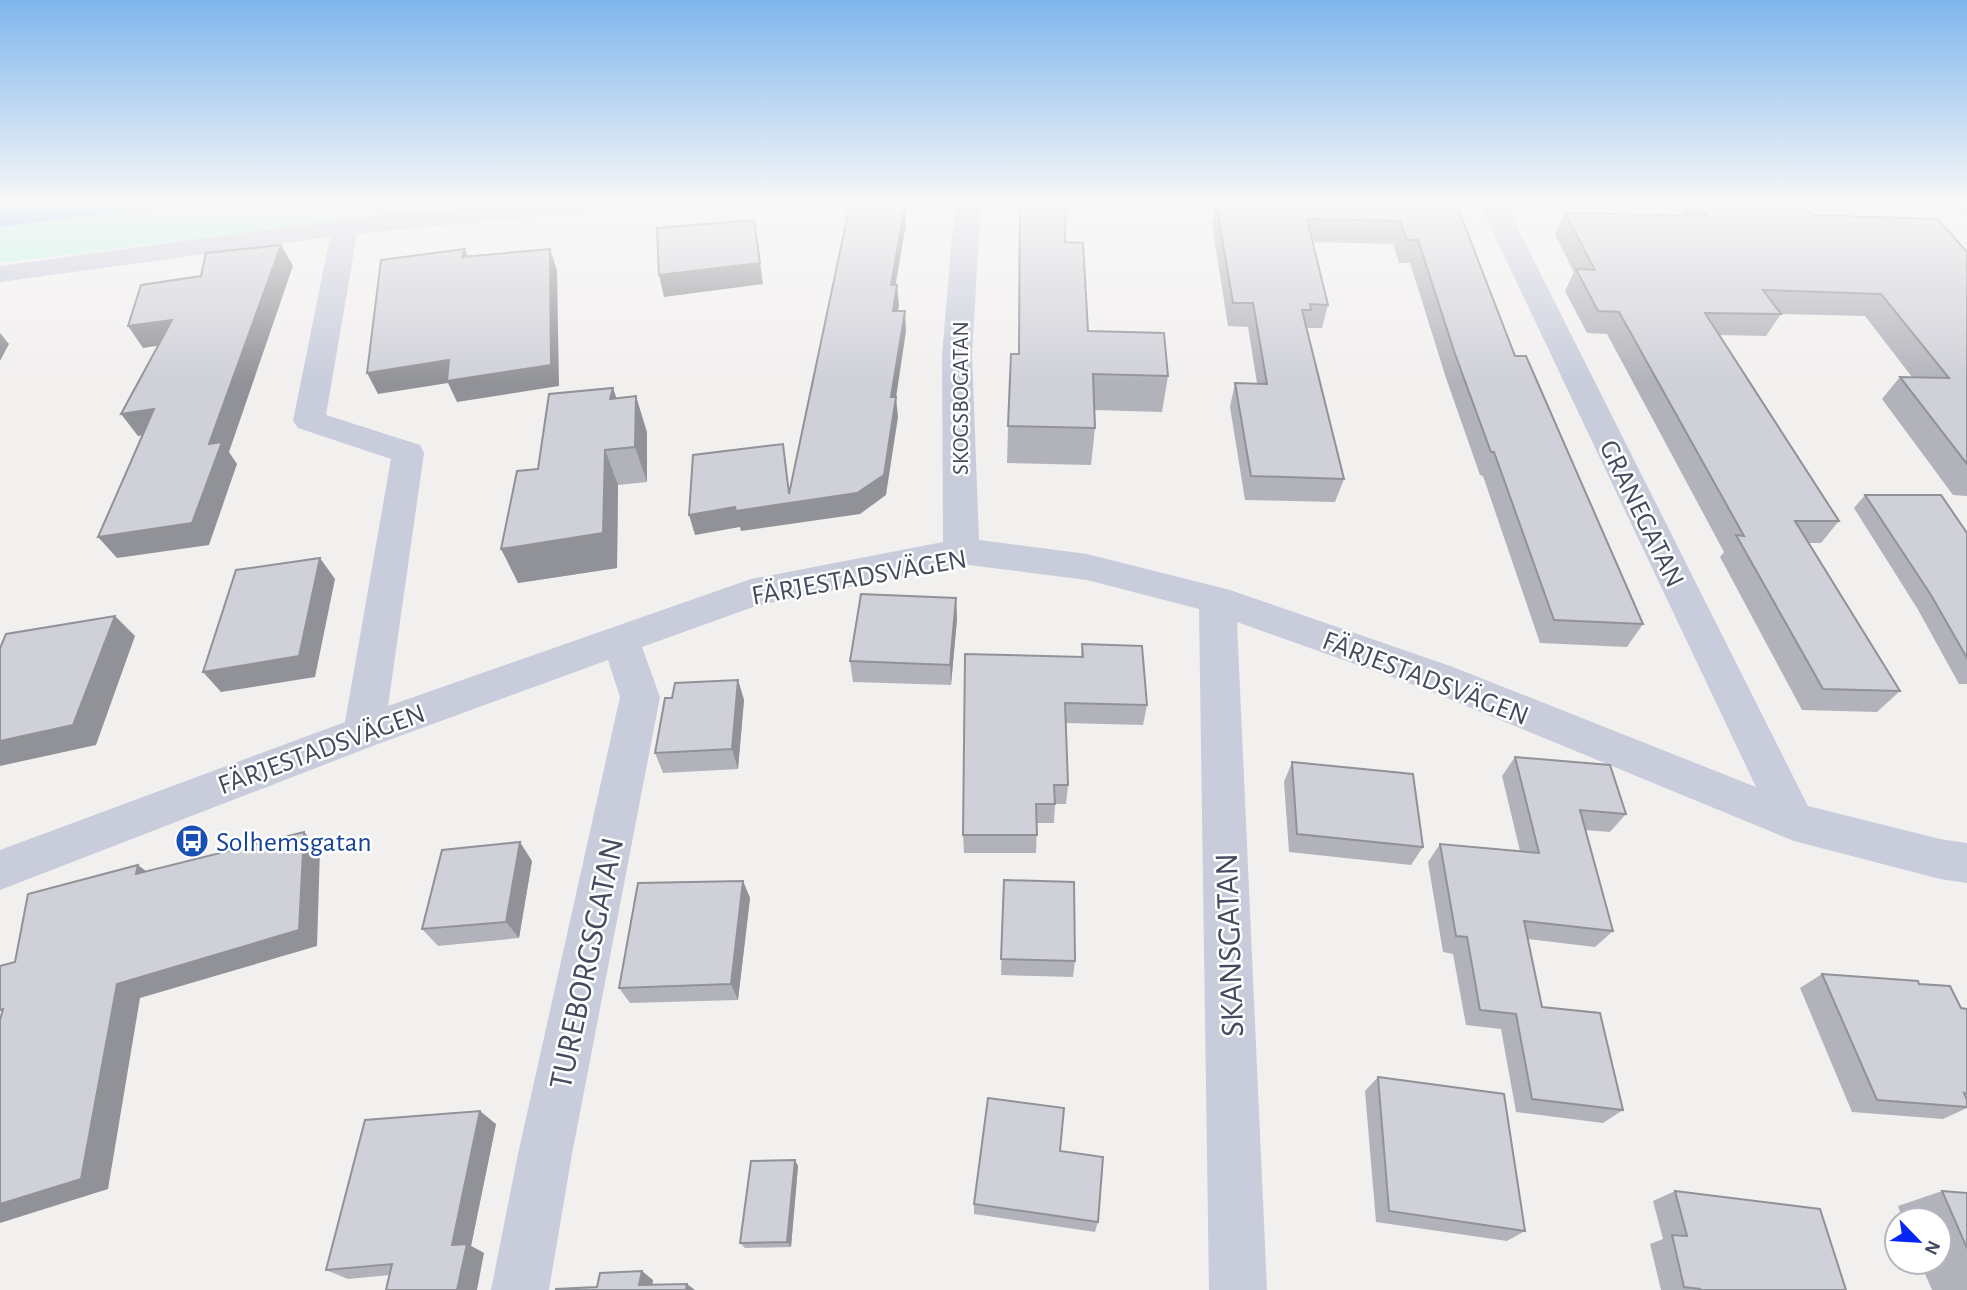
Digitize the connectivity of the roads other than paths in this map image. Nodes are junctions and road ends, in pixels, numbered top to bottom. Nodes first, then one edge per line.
1 (79, 263) edge
2 (338, 263) edge
3 (964, 263) edge
4 (1522, 263) edge
5 (0, 274) edge
6 (961, 551) junction
7 (1217, 600) junction
8 (620, 639) junction
9 (364, 732) junction
10 (1794, 822) junction
11 (1967, 863) edge
12 (0, 870) edge
13 (520, 1290) edge
14 (1238, 1290) edge

1 - 5 street
2 - 9 street
3 - 6 street, SKOGSBOGATAN
4 - 10 street, GRANEGATAN
6 - 7 street, FÄRJESTADSVÄGEN
6 - 8 street, FÄRJESTADSVÄGEN
7 - 10 street, FÄRJESTADSVÄGEN
7 - 14 street, SKANSGATAN
8 - 9 street, FÄRJESTADSVÄGEN
8 - 13 street, TUREBORGSGATAN
9 - 12 street, FÄRJESTADSVÄGEN
10 - 11 street, FÄRJESTADSVÄGEN

